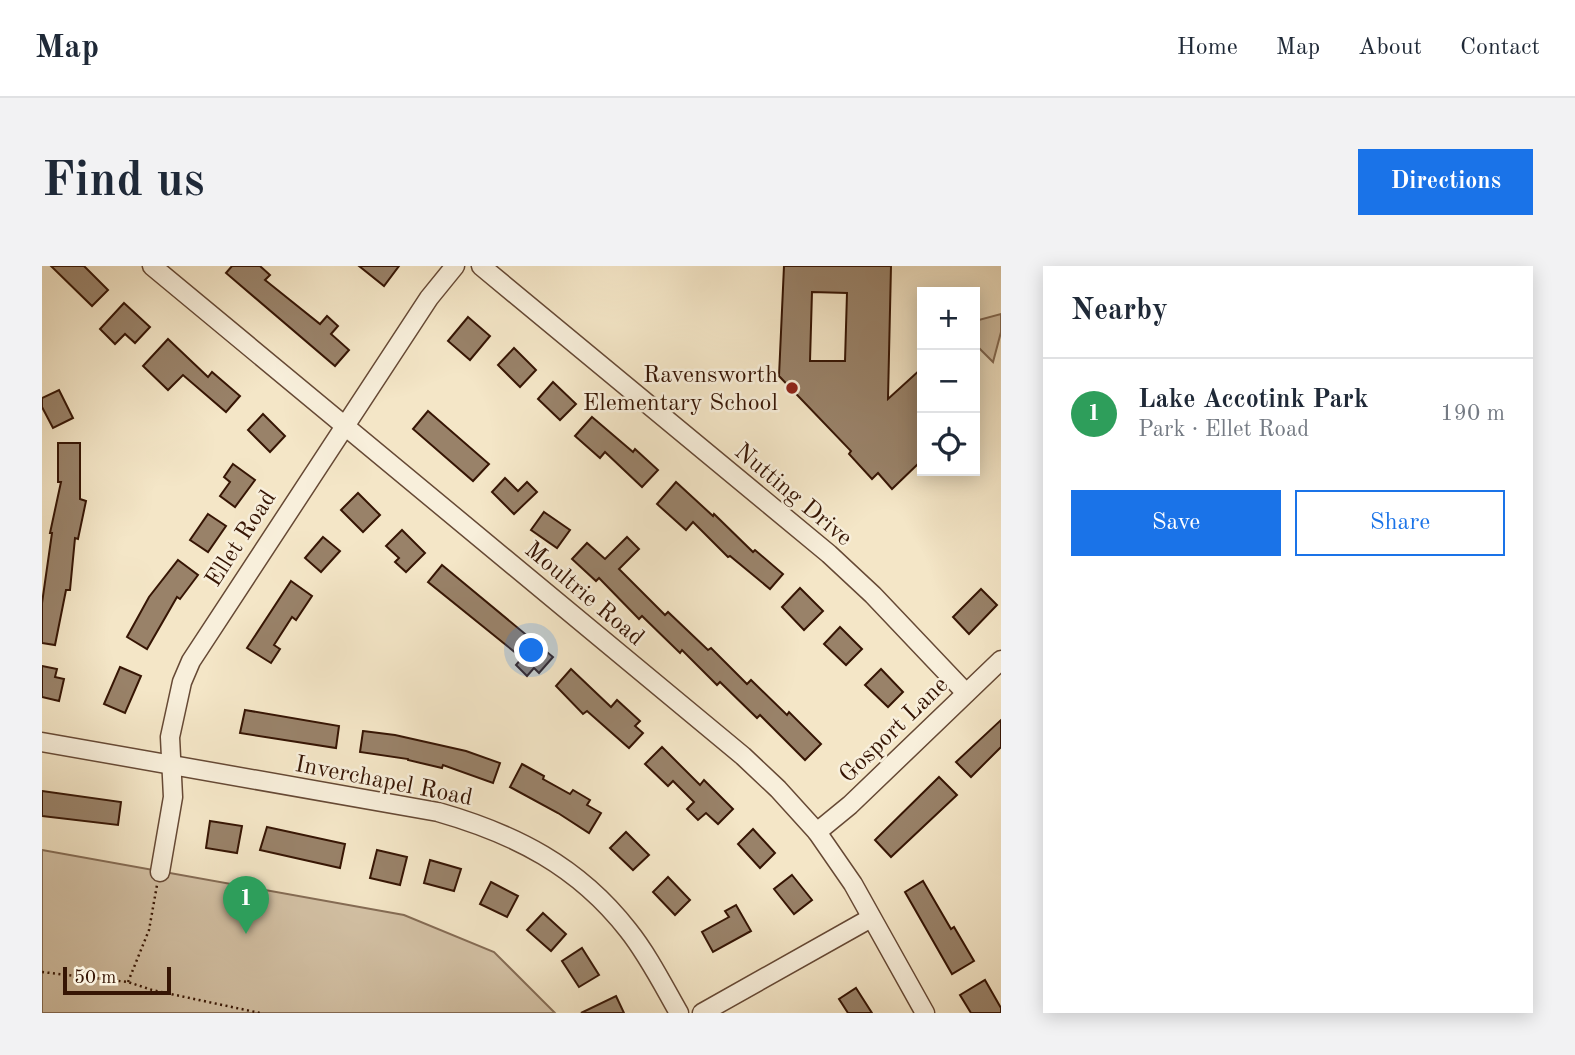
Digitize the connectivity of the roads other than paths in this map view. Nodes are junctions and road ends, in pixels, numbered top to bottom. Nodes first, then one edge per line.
1 (152, 266) edge
2 (455, 266) edge
3 (481, 266) edge
4 (344, 426) junction
5 (1001, 660) edge
6 (966, 693) junction
7 (42, 742) edge
8 (170, 764) junction
9 (817, 832) junction
10 (160, 872) road end
11 (871, 918) junction
12 (679, 1013) edge
13 (702, 1013) edge
14 (925, 1013) edge

1 - 4 street, Moultrie Road
2 - 4 street, Ellet Road
3 - 6 street, Nutting Drive
4 - 8 street, Ellet Road
4 - 9 street, Moultrie Road
5 - 6 street, Gosport Lane
6 - 9 street, Gosport Lane
7 - 8 street, Inverchapel Road
8 - 10 street, Ellet Road
8 - 12 street, Inverchapel Road
9 - 11 street, Moultrie Road
11 - 13 street
11 - 14 street, Moultrie Road

